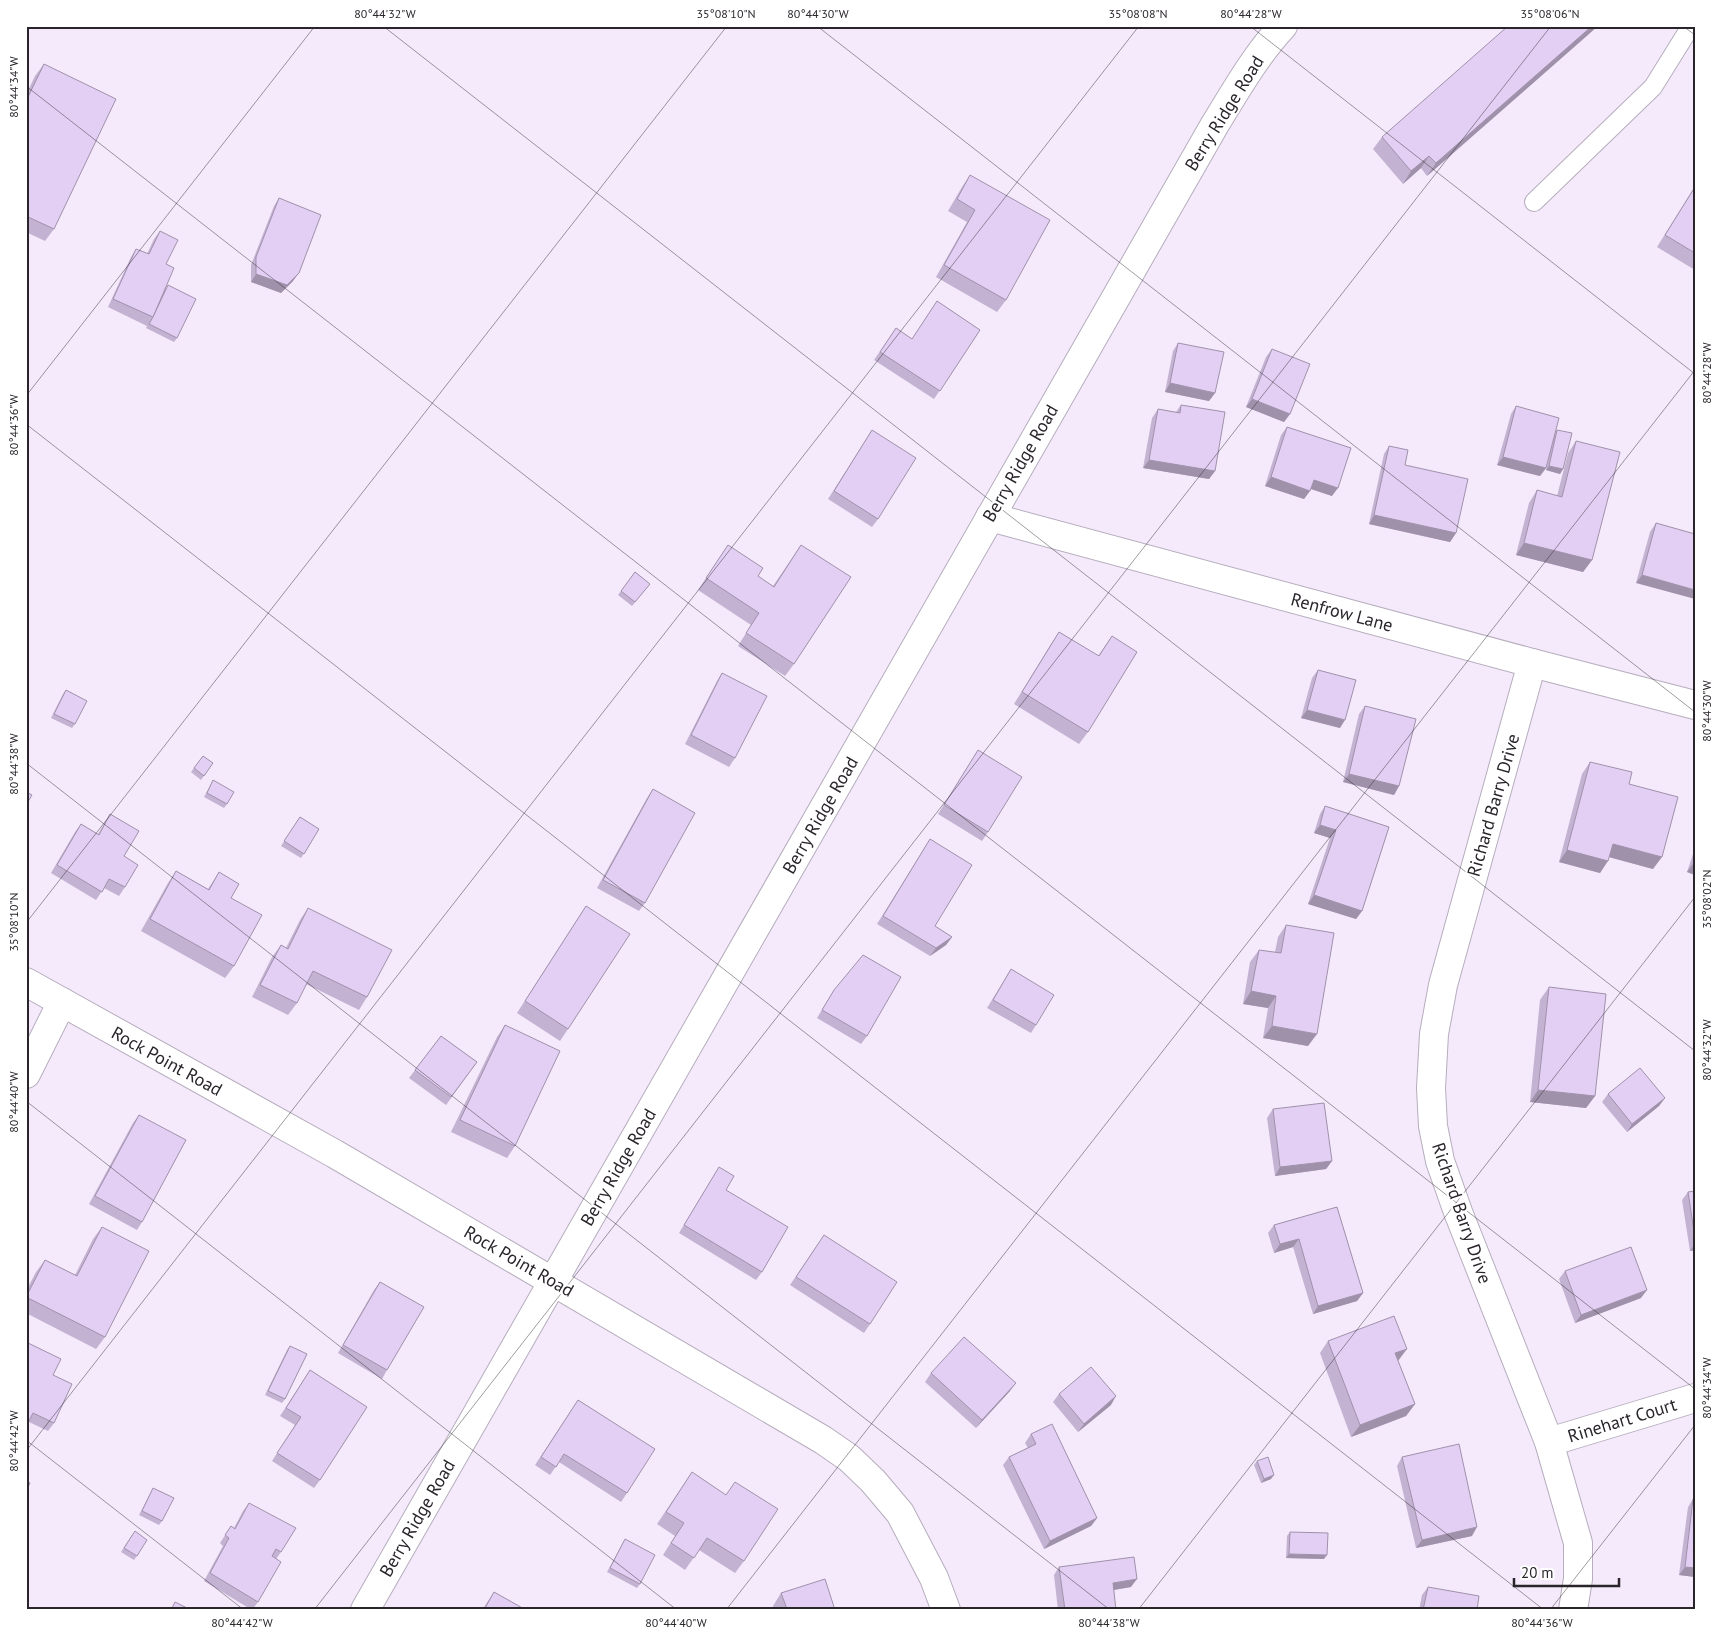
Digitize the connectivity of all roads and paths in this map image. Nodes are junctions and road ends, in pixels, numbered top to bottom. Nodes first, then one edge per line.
1 (1283, 26) edge
2 (1691, 26) edge
3 (1534, 202) dead end
4 (990, 516) junction
5 (1532, 663) junction
6 (1695, 705) edge
7 (26, 982) edge
8 (62, 1002) junction
9 (26, 1074) edge
10 (553, 1281) junction
11 (1695, 1398) edge
12 (1549, 1442) junction
13 (365, 1610) edge
14 (946, 1610) edge
15 (1572, 1610) edge

1 - 4 street, Berry Ridge Road
2 - 3 lane
4 - 5 street, Renfrow Lane
4 - 10 street, Berry Ridge Road
5 - 6 street, Renfrow Lane
5 - 12 street, Richard Barry Drive
7 - 8 street, Rock Point Road
8 - 9 street
8 - 10 street, Rock Point Road
10 - 13 street, Berry Ridge Road
10 - 14 street, Rock Point Road
11 - 12 street, Rinehart Court
12 - 15 street, Richard Barry Drive

